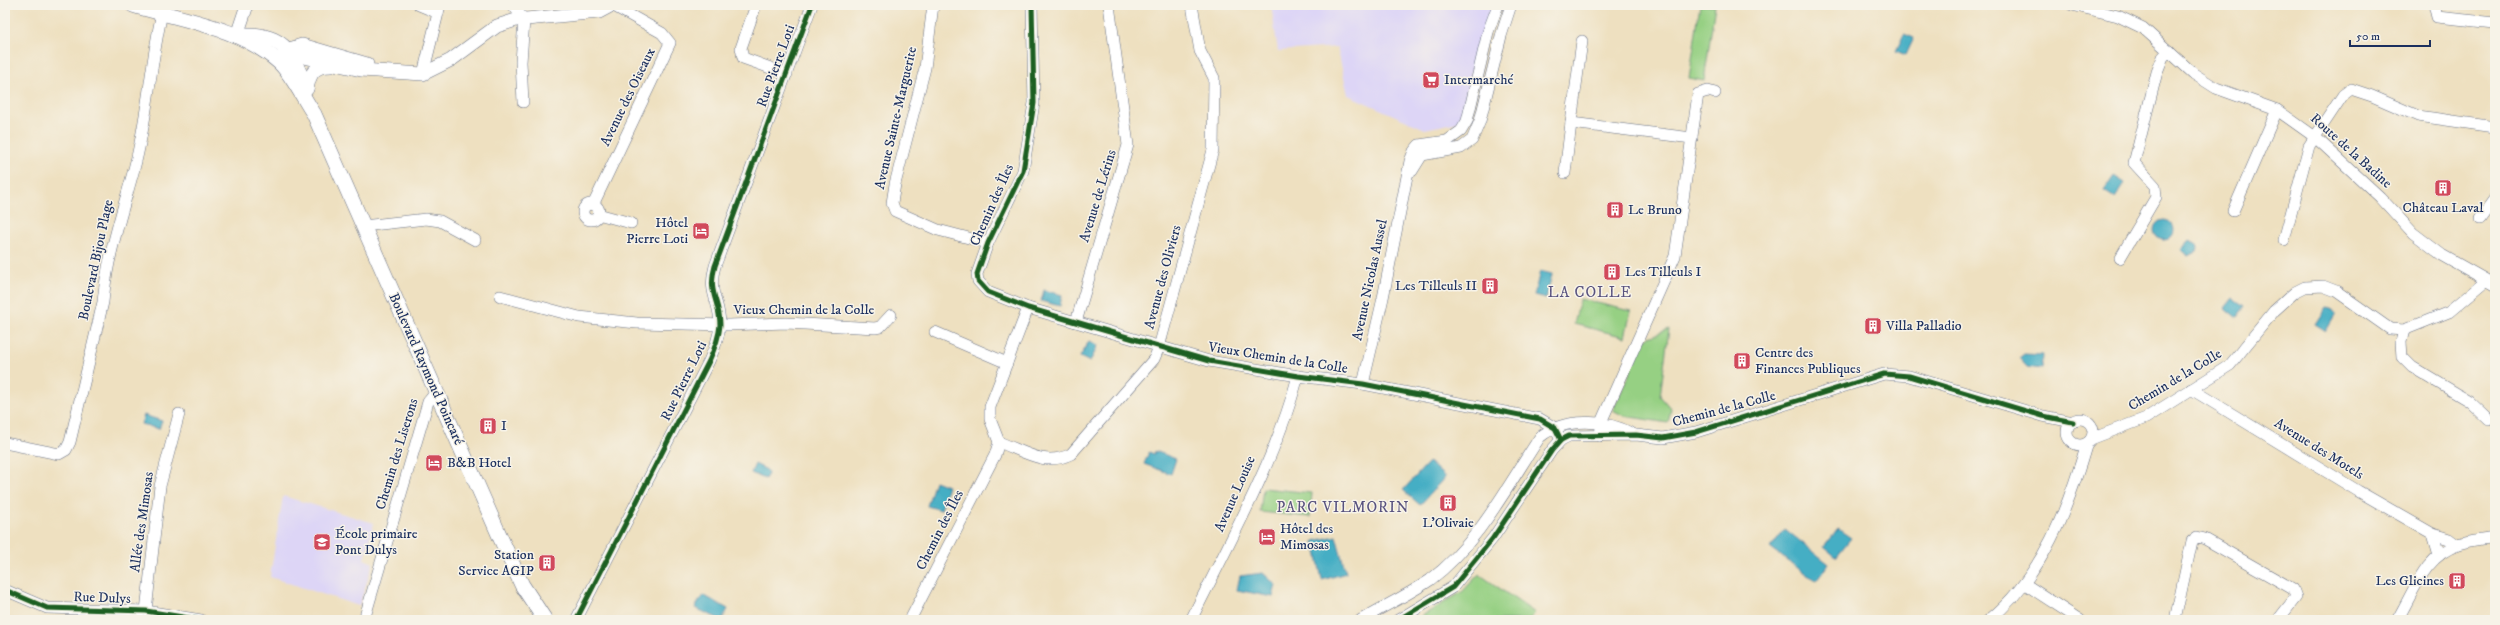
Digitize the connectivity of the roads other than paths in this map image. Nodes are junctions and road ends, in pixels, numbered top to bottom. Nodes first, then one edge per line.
1 (133, 5) edge
2 (247, 5) edge
3 (419, 5) edge
4 (513, 5) edge
5 (612, 5) edge
6 (756, 5) edge
7 (812, 5) edge
8 (933, 5) edge
9 (1032, 5) edge
10 (1109, 5) edge
11 (1192, 5) edge
12 (1498, 5) edge
13 (1511, 5) edge
14 (2072, 5) edge
15 (2434, 5) edge
16 (439, 9) edge
17 (162, 14) junction
18 (524, 20) junction
19 (2495, 23) edge
20 (1488, 32) junction
21 (237, 35) junction
22 (1501, 36) junction
23 (1582, 41) dead end
24 (255, 45) junction
25 (289, 50) junction
26 (2169, 52) junction
27 (338, 66) junction
28 (283, 68) junction
29 (394, 72) junction
30 (423, 74) junction
31 (787, 74) junction
32 (307, 89) junction
33 (1716, 93) dead end
34 (523, 102) dead end
35 (2277, 110) junction
36 (314, 114) junction
37 (1571, 123) junction
38 (2495, 127) edge
39 (2315, 137) junction
40 (1692, 138) junction
41 (1565, 173) dead end
42 (1407, 182) junction
43 (2495, 198) edge
44 (2233, 210) dead end
45 (2480, 219) dead end
46 (631, 223) dead end
47 (363, 226) junction
48 (476, 240) dead end
49 (2284, 240) dead end
50 (988, 243) junction
51 (2120, 258) dead end
52 (2491, 282) edge
53 (988, 292) joint
54 (500, 296) dead end
55 (1028, 308) junction
56 (891, 315) dead end
57 (1076, 322) junction
58 (720, 325) junction
59 (2404, 330) junction
60 (935, 332) dead end
61 (1159, 347) junction
62 (1007, 363) junction
63 (1298, 376) junction
64 (1363, 384) junction
65 (2191, 389) junction
66 (436, 392) junction
67 (179, 414) dead end
68 (2489, 420) dead end
69 (2057, 422) junction
70 (2073, 422) junction
71 (1601, 424) junction
72 (1555, 428) junction
73 (1636, 435) junction
74 (1600, 436) junction
75 (2090, 437) junction
76 (2071, 439) junction
77 (1561, 440) junction
78 (999, 442) junction
79 (5, 443) edge
80 (2081, 468) junction
81 (2433, 534) junction
82 (2495, 538) edge
83 (2457, 545) junction
84 (1456, 555) junction
85 (2439, 555) junction
86 (1470, 567) junction
87 (2026, 584) junction
88 (5, 590) edge
89 (146, 611) junction
90 (201, 620) edge
91 (364, 620) edge
92 (545, 620) edge
93 (576, 620) edge
94 (910, 620) edge
95 (1191, 620) edge
96 (1362, 620) edge
97 (1398, 620) edge
98 (1989, 620) edge
99 (2080, 620) edge
100 (2174, 620) edge
101 (2278, 620) edge
102 (2397, 620) edge

1 - 17 main road
2 - 21 street
3 - 16 street
4 - 18 street
5 - 18 street
5 - 46 street, Avenue des Oiseaux
6 - 31 street
7 - 31 street, Rue Pierre Loti
8 - 50 street, Avenue Sainte-Marguerite
9 - 50 street, Chemin des Îles
10 - 57 street, Avenue de Lérins
11 - 61 street, Avenue des Oliviers
12 - 20 street, Avenue Nicolas Aussel
13 - 22 street, Avenue Nicolas Aussel
14 - 26 street, Route de la Badine
15 - 19 street
16 - 30 street
17 - 21 main road
17 - 79 street, Boulevard Bijou Plage
18 - 30 street
18 - 34 street
20 - 22 street
20 - 42 street, Avenue Nicolas Aussel
21 - 24 main road, Boulevard Raymond Poincaré
21 - 25 main road
22 - 42 street, Avenue Nicolas Aussel
23 - 37 street
24 - 25 street
24 - 28 main road, Boulevard Raymond Poincaré
25 - 27 street
25 - 28 street
25 - 29 street
25 - 32 main road, Boulevard Raymond Poincaré
26 - 35 street, Route de la Badine
26 - 51 street
27 - 29 street
27 - 32 street
28 - 36 main road, Boulevard Raymond Poincaré
29 - 30 street
31 - 58 street, Rue Pierre Loti
32 - 36 main road, Boulevard Raymond Poincaré
33 - 40 street
35 - 39 street, Route de la Badine
35 - 44 street
36 - 47 main road, Boulevard Raymond Poincaré
37 - 40 street
37 - 41 street
38 - 39 street
39 - 49 street
39 - 52 street, Route de la Badine
40 - 71 street
42 - 64 street, Avenue Nicolas Aussel
43 - 45 street
47 - 48 street
47 - 66 main road, Boulevard Raymond Poincaré
50 - 53 street, Chemin des Îles
52 - 59 street
53 - 55 street, Vieux Chemin de la Colle
54 - 58 street, Vieux Chemin de la Colle
55 - 57 street, Vieux Chemin de la Colle
55 - 62 street
56 - 58 street, Vieux Chemin de la Colle
57 - 61 street, Vieux Chemin de la Colle
58 - 93 street, Rue Pierre Loti
59 - 65 street, Chemin de la Colle
59 - 68 street
60 - 62 street
61 - 63 street, Vieux Chemin de la Colle
61 - 78 street, Avenue des Oliviers
62 - 78 street
63 - 64 street, Vieux Chemin de la Colle
63 - 95 street, Avenue Louise
64 - 72 street, Vieux Chemin de la Colle
65 - 75 street, Chemin de la Colle
65 - 81 street, Avenue des Motels
66 - 91 street, Chemin des Liserons
66 - 92 main road, Boulevard Raymond Poincaré
67 - 89 street, Allée des Mimosas
69 - 70 street, Chemin de la Colle
69 - 73 street, Chemin de la Colle
69 - 76 street, Chemin de la Colle
70 - 75 street
70 - 76 street
71 - 72 street, Chemin de la Colle
71 - 73 street, Chemin de la Colle
71 - 74 street
72 - 77 street
72 - 84 street, Chemin de la Colle
73 - 74 street, Chemin de la Colle
74 - 77 street, Chemin de la Colle
75 - 76 street
75 - 80 street
76 - 80 street
77 - 86 street
78 - 94 street, Chemin des Îles
80 - 87 street
81 - 83 street, Avenue des Motels
81 - 85 street
82 - 83 street
83 - 85 street
84 - 86 street
84 - 96 street, Chemin de la Colle
85 - 102 street
86 - 97 street
87 - 98 street
87 - 99 street
88 - 89 street, Rue Dulys
89 - 90 street, Rue Dulys
100 - 101 street

